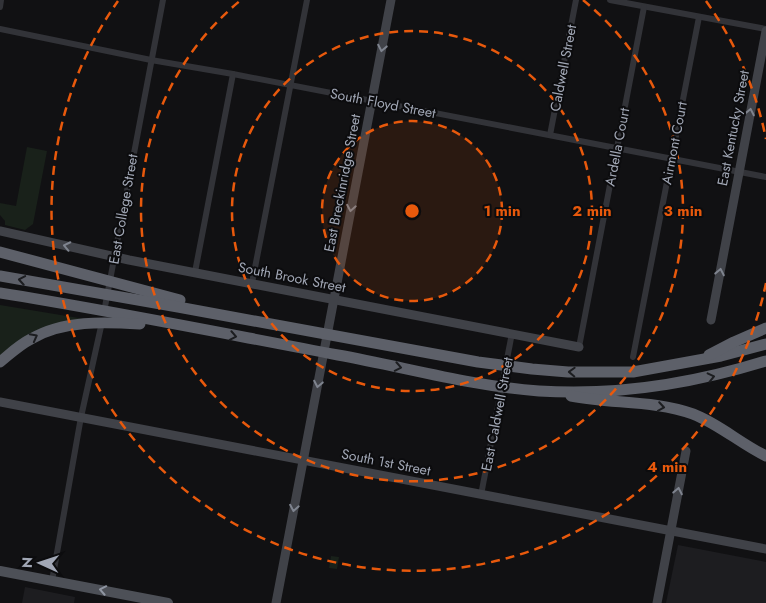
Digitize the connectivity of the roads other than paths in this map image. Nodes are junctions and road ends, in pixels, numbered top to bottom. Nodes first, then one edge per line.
1 (1, 0) edge
2 (163, 0) edge
3 (307, 0) edge
4 (391, 0) edge
5 (576, 0) edge
6 (610, 0) edge
7 (0, 7) edge
8 (644, 7) junction
9 (699, 17) junction
10 (0, 29) edge
11 (766, 30) edge
12 (151, 60) junction
13 (233, 74) junction
14 (291, 85) junction
15 (371, 101) junction
16 (550, 135) junction
17 (617, 148) junction
18 (672, 159) junction
19 (739, 172) junction
20 (766, 177) edge
21 (0, 231) edge
22 (0, 252) edge
23 (115, 256) junction
24 (194, 272) junction
25 (0, 276) edge
26 (252, 283) junction
27 (0, 293) edge
28 (133, 294) junction
29 (334, 299) junction
30 (128, 319) junction
31 (710, 320) dead end
32 (766, 328) edge
33 (512, 333) junction
34 (766, 344) edge
35 (580, 346) joint
36 (720, 352) junction
37 (633, 357) dead end
38 (766, 361) edge
39 (0, 362) edge
40 (612, 396) junction
41 (0, 402) edge
42 (82, 417) junction
43 (686, 451) dead end
44 (766, 456) edge
45 (303, 460) junction
46 (481, 494) junction
47 (670, 531) junction
48 (766, 549) edge
49 (0, 571) edge
50 (52, 580) junction
51 (168, 603) edge
52 (276, 603) edge
53 (657, 603) edge

1 - 7 street
2 - 12 street, East College Street
3 - 14 street
4 -> 15 street, East Breckinridge Street
5 - 16 street, Caldwell Street
6 - 8 street
8 - 9 street
8 - 17 street, Ardella Court
9 - 11 street
9 - 18 street, Airmont Court
10 - 12 street, South Floyd Street
19 -> 11 street, East Kentucky Street
12 - 13 street, South Floyd Street
12 - 23 street, East College Street
13 - 14 street, South Floyd Street
13 - 24 street
14 - 15 street, South Floyd Street
14 - 26 street
15 - 16 street, South Floyd Street
15 -> 29 street, East Breckinridge Street
16 - 17 street, South Floyd Street
17 - 18 street, South Floyd Street
17 - 35 street, Ardella Court
18 - 19 street, South Floyd Street
18 - 37 street, Airmont Court
19 - 20 street, South Floyd Street
31 -> 19 street, East Kentucky Street
23 -> 21 street, South Brook Street
22 - 28 highway
23 - 24 street, South Brook Street
23 - 42 street, East College Street
24 - 26 street, South Brook Street
28 -> 25 highway
26 - 29 street, South Brook Street
27 - 30 highway
36 -> 28 highway
29 - 33 street, South Brook Street
29 -> 45 street, East Breckinridge Street
39 -> 30 highway
30 -> 40 highway
32 - 36 highway
33 - 35 street, South Brook Street
33 - 46 street, East Caldwell Street
34 - 36 highway
40 -> 38 highway
40 -> 44 highway
41 - 42 street, South 1st Street
42 - 45 street, South 1st Street
42 - 50 street, East College Street
47 -> 43 street
45 - 46 street, South 1st Street
45 -> 52 street, East Breckinridge Street
46 - 47 street, South 1st Street
47 - 48 street, South 1st Street
47 - 53 street
49 - 50 main road
51 -> 50 main road

